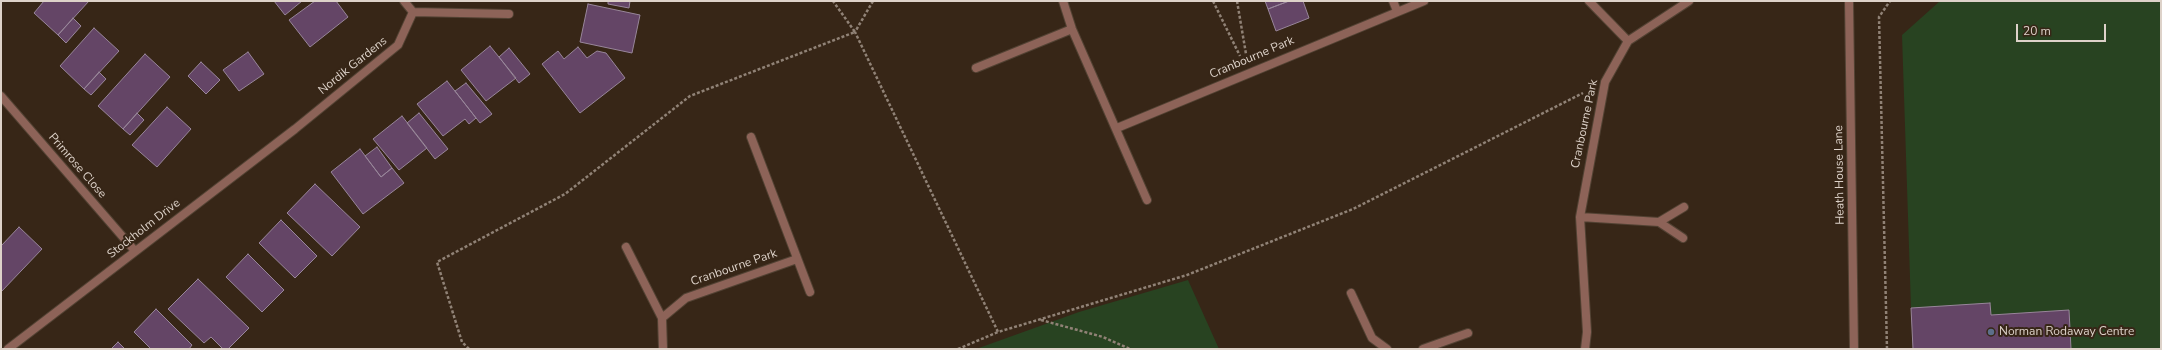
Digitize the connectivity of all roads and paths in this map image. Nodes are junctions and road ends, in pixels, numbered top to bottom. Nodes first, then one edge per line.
1 (404, 1) edge
2 (833, 1) edge
3 (1063, 1) edge
4 (1213, 1) edge
5 (1236, 1) edge
6 (1394, 1) edge
7 (1424, 1) edge
8 (1589, 1) edge
9 (1689, 1) edge
10 (1849, 1) edge
11 (1890, 1) edge
12 (1397, 11) junction
13 (413, 12) junction
14 (509, 14) dead end
15 (1072, 28) junction
16 (1628, 41) junction
17 (976, 68) dead end
18 (1249, 72) junction
19 (1, 96) edge
20 (1117, 128) junction
21 (295, 129) joint
22 (751, 137) dead end
23 (1147, 200) dead end
24 (1684, 207) dead end
25 (1580, 217) junction
26 (1660, 222) junction
27 (1683, 238) dead end
28 (626, 247) dead end
29 (135, 251) junction
30 (797, 259) junction
31 (810, 292) dead end
32 (1351, 292) dead end
33 (662, 318) junction
34 (1040, 319) dead end
35 (998, 332) dead end
36 (1468, 333) dead end
37 (8, 349) edge
38 (468, 349) edge
39 (663, 349) edge
40 (958, 349) edge
41 (1130, 349) edge
42 (1387, 349) edge
43 (1423, 349) edge
44 (1585, 349) edge
45 (1854, 349) edge
46 (1887, 349) edge

1 - 13 street
2 - 38 path
3 - 15 street
4 - 18 path
5 - 18 path
6 - 12 street
7 - 12 street, Cranbourne Park
8 - 16 street
9 - 16 street, Cranbourne Park
10 - 45 street, Heath House Lane
11 - 46 path
12 - 18 street, Cranbourne Park
13 - 14 street
13 - 21 street, Nordik Gardens
15 - 17 street
15 - 20 street
16 - 25 street, Cranbourne Park
18 - 20 street, Cranbourne Park
19 - 29 street, Primrose Close
20 - 23 street
21 - 29 street, Stockholm Drive
22 - 30 street, Cranbourne Park
24 - 26 street
25 - 26 street
25 - 44 street, Cranbourne Park
26 - 27 street
28 - 33 street
29 - 37 street, Stockholm Drive
30 - 31 street, Cranbourne Park
30 - 33 street, Cranbourne Park
32 - 42 street
33 - 39 street
34 - 41 path
35 - 40 path
36 - 43 street

